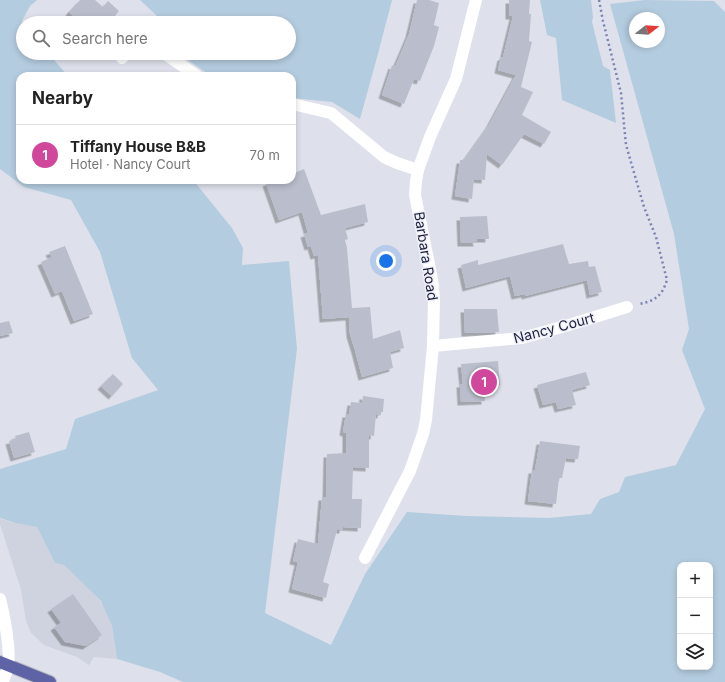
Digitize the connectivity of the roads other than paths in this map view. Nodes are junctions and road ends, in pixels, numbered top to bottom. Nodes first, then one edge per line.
1 (476, 0) edge
2 (174, 60) edge
3 (191, 72) edge
4 (296, 105) edge
5 (418, 170) junction
6 (627, 307) road end
7 (432, 346) junction
8 (365, 558) dead end
9 (0, 599) edge
10 (4, 664) edge
11 (3, 682) edge
12 (50, 682) edge

1 - 5 street, Barbara Road
2 - 3 street
4 - 5 street
5 - 7 street, Barbara Road
6 - 7 street, Nancy Court
7 - 8 street, Barbara Road
9 - 10 street
10 - 11 street
10 - 12 main road

